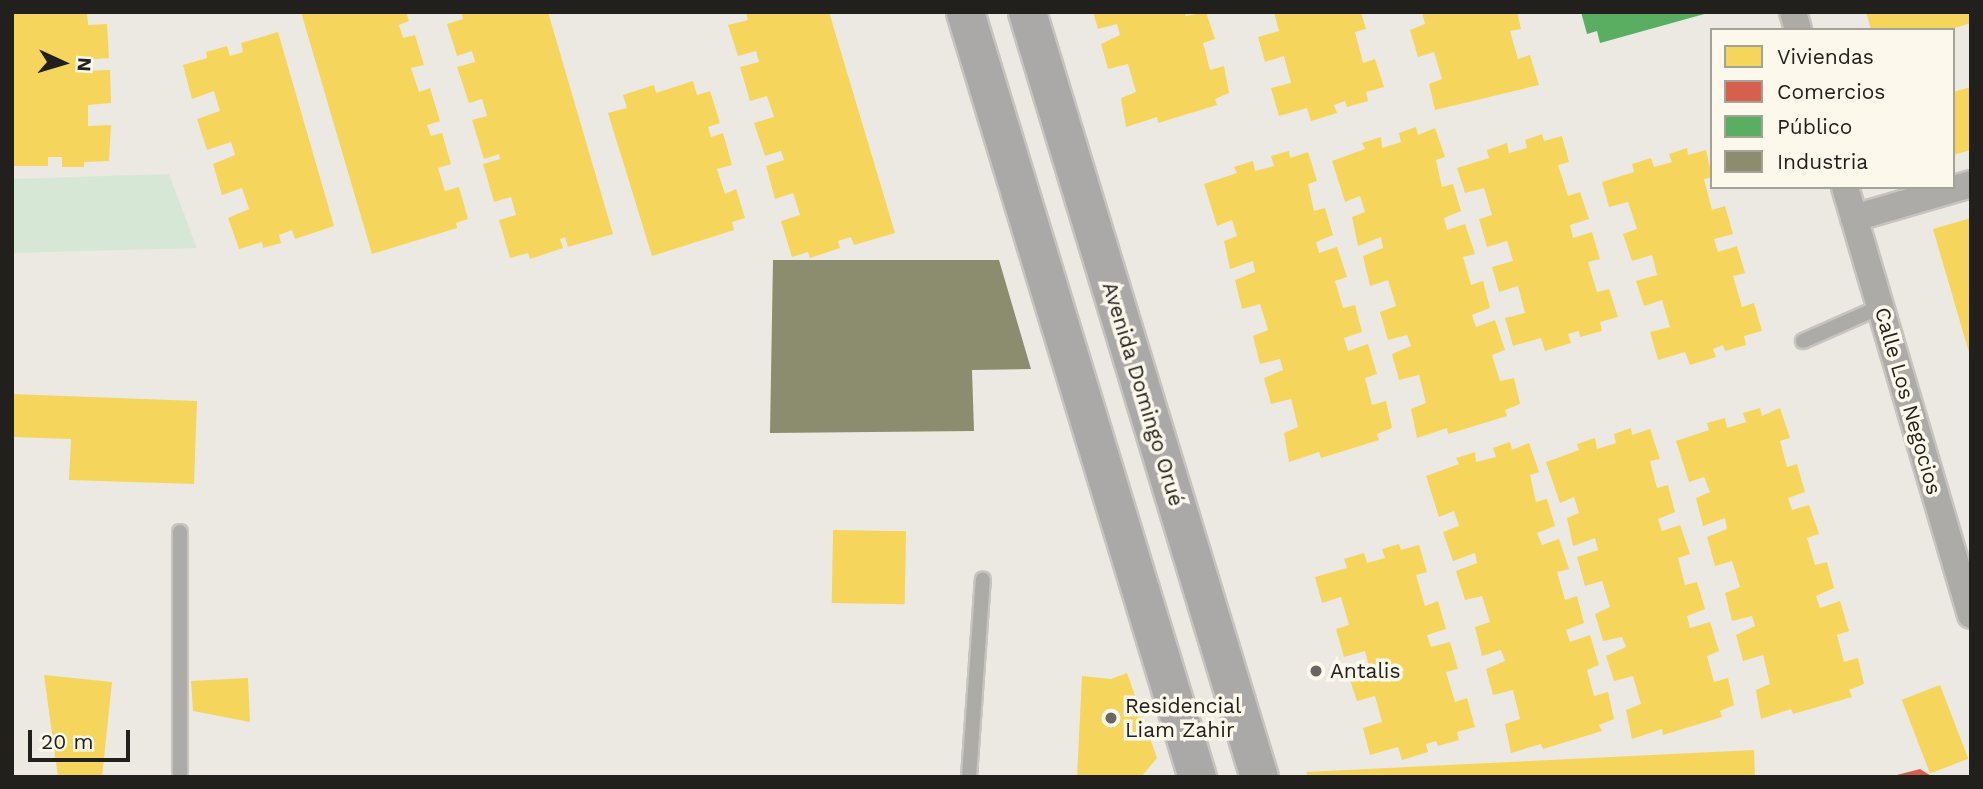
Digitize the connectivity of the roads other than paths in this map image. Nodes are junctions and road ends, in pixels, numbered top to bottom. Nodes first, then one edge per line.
1 (965, 12) edge
2 (1027, 12) edge
3 (1846, 189) edge
4 (1954, 189) edge
5 (1854, 218) junction
6 (1880, 307) junction
7 (1803, 341) dead end
8 (1158, 443) junction
9 (1101, 461) junction
10 (180, 532) dead end
11 (983, 579) dead end
12 (1971, 615) edge
13 (180, 777) edge
14 (969, 777) edge
15 (1197, 777) edge
16 (1259, 777) edge

1 - 9 main road
2 - 8 main road, Avenida Domingo Orué
3 - 5 street, Calle Los Negocios
4 - 5 street
5 - 6 street, Calle Los Negocios
6 - 7 lane
6 - 12 street, Calle Los Negocios
8 - 9 main road
8 - 16 main road, Avenida Domingo Orué
9 - 15 main road
10 - 13 lane
11 - 14 lane

